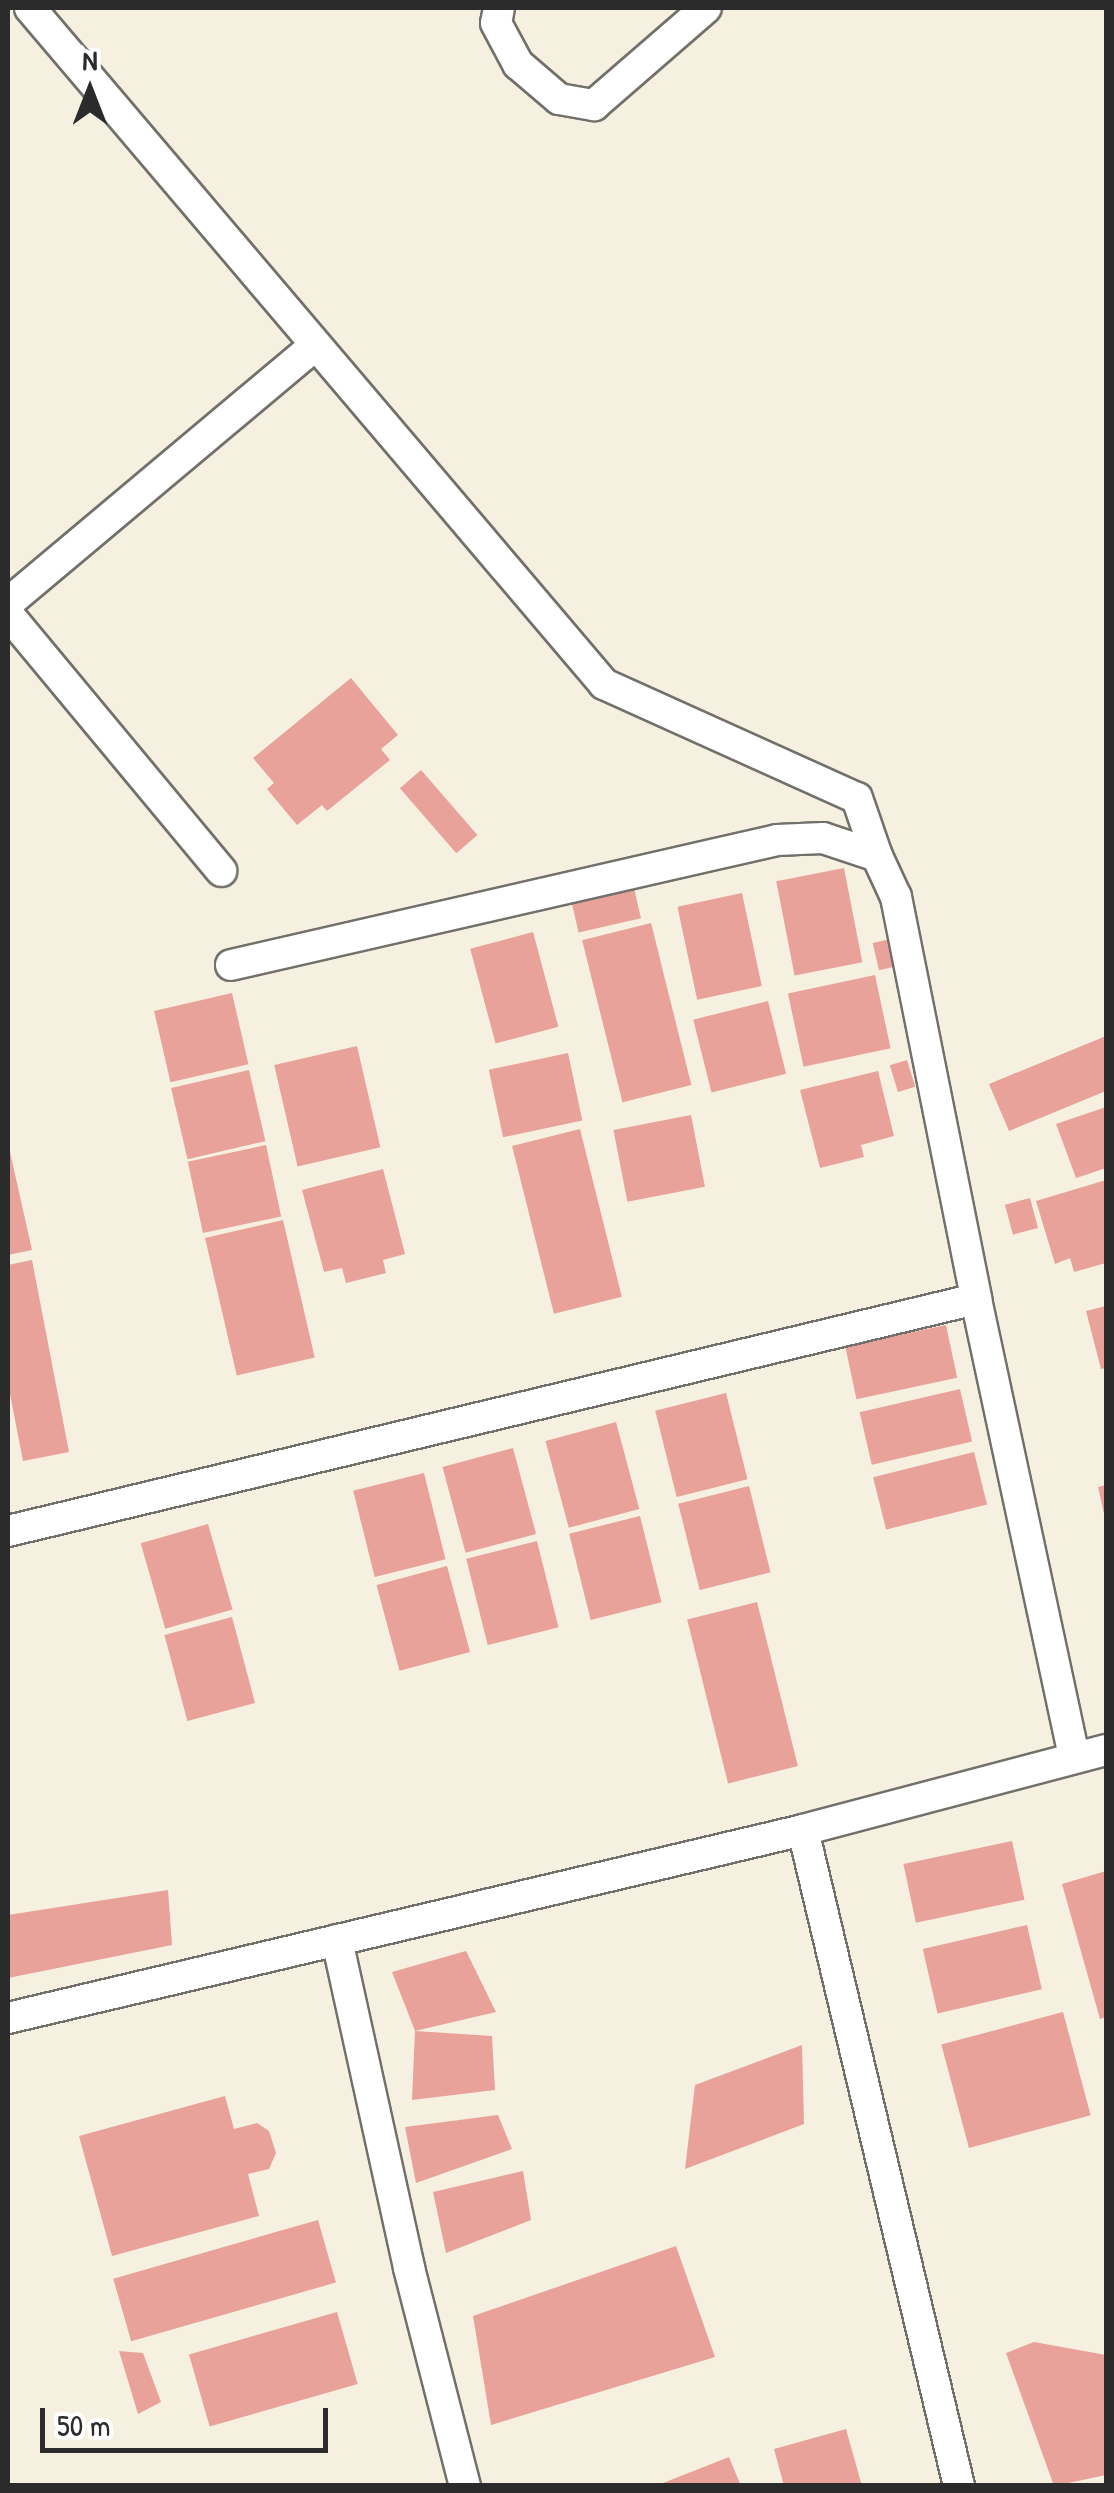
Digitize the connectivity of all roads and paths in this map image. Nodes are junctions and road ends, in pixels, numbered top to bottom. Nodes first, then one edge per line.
1 (30, 8) edge
2 (500, 8) edge
3 (706, 8) edge
4 (8, 28) edge
5 (314, 346) junction
6 (8, 603) edge
7 (8, 614) edge
8 (877, 856) junction
9 (221, 871) dead end
10 (230, 965) dead end
11 (976, 1299) junction
12 (8, 1531) edge
13 (1106, 1750) edge
14 (1074, 1757) junction
15 (804, 1830) junction
16 (337, 1940) junction
17 (8, 2018) edge
18 (465, 2486) edge
19 (960, 2486) edge

1 - 4 street
1 - 5 street
2 - 3 street
5 - 6 street
5 - 8 street
7 - 9 street
8 - 10 street
8 - 11 street
11 - 12 street
11 - 14 street
13 - 14 street
14 - 15 street
15 - 16 street
15 - 19 street
16 - 17 street
16 - 18 street

